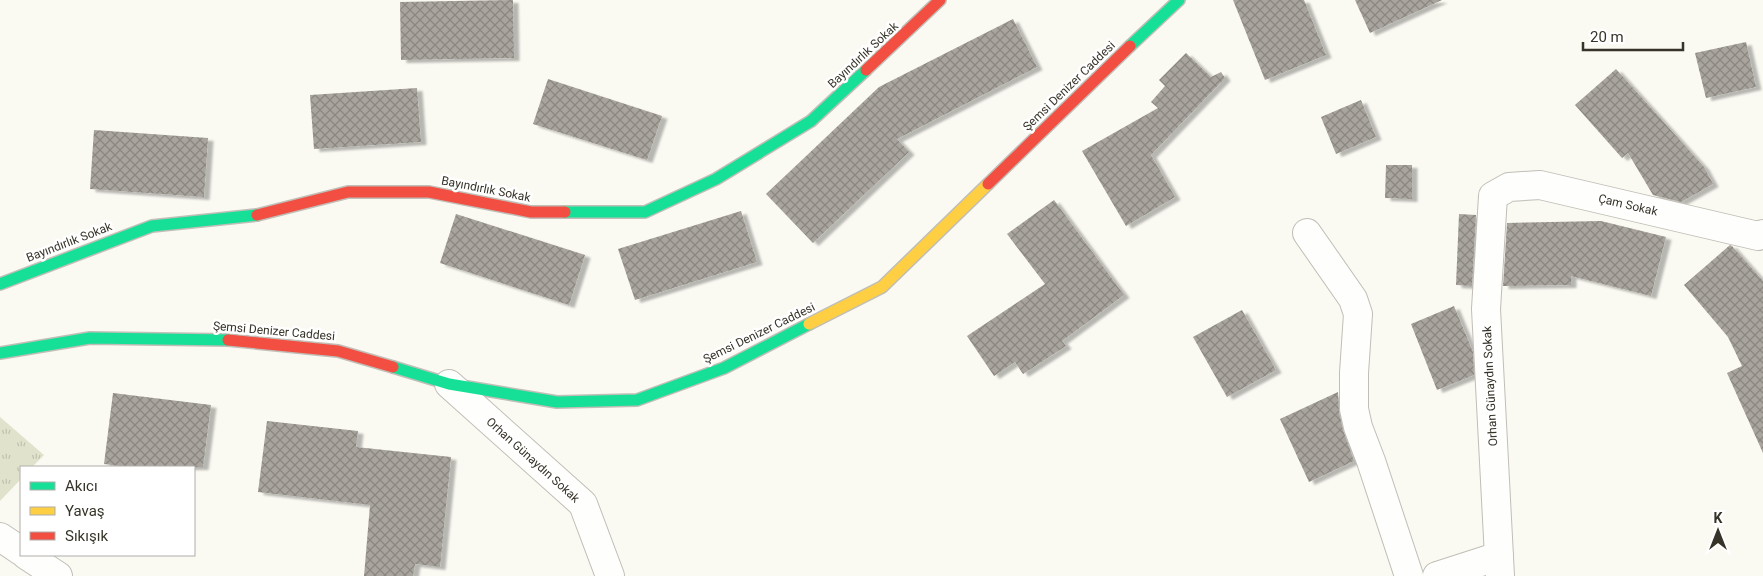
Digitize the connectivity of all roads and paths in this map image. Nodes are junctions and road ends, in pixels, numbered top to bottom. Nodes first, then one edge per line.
1 (940, 0) edge
2 (1179, 0) edge
3 (1493, 196) joint
4 (1307, 233) dead end
5 (1763, 234) edge
6 (0, 284) edge
7 (0, 353) edge
8 (449, 384) junction
9 (0, 537) edge
10 (20, 550) edge
11 (28, 556) edge
12 (1499, 566) edge
13 (58, 576) edge
14 (610, 576) edge
15 (1409, 576) edge
16 (1437, 576) edge

1 - 6 main road, Bayındırlık Sokak
2 - 8 main road, Şemsi Denizer Caddesi
3 - 5 street, Çam Sokak
3 - 12 street, Orhan Günaydın Sokak
4 - 15 street
7 - 8 main road, Şemsi Denizer Caddesi
8 - 14 street, Orhan Günaydın Sokak
9 - 10 street
11 - 13 street
12 - 16 street

